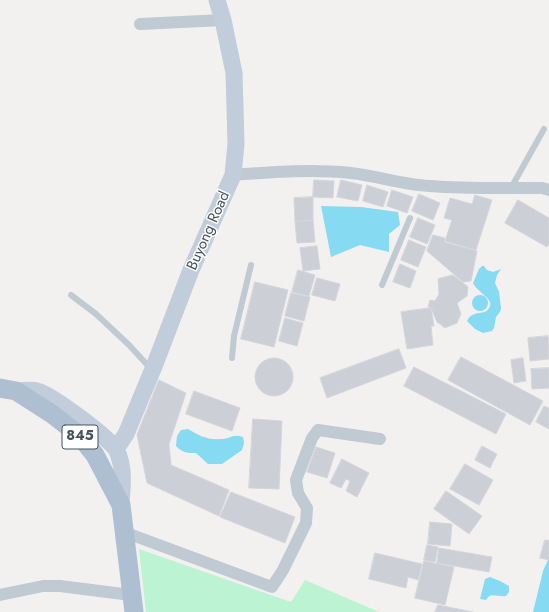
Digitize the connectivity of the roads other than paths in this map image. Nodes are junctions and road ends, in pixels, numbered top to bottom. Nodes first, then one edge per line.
1 (217, 0) edge
2 (223, 20) junction
3 (140, 24) dead end
4 (544, 129) dead end
5 (233, 175) junction
6 (511, 188) junction
7 (549, 190) edge
8 (410, 218) dead end
9 (251, 265) dead end
10 (382, 285) dead end
11 (71, 295) dead end
12 (232, 358) dead end
13 (152, 370) junction
14 (8, 389) edge
15 (380, 439) dead end
16 (116, 449) junction
17 (121, 505) junction
18 (124, 532) junction
19 (0, 595) edge
20 (133, 603) edge

1 - 2 street, Buyong Road
2 - 3 street
2 - 5 street, Buyong Road
4 - 6 lane
5 - 6 street
5 - 13 street, Buyong Road
6 - 7 street
8 - 10 lane
9 - 12 lane
11 - 13 lane
13 - 16 street, Buyong Road
14 - 16 street
14 - 17 main road, 845
15 - 18 street
16 - 17 street
17 - 18 main road, 845
18 - 20 main road, 845
19 - 20 street

